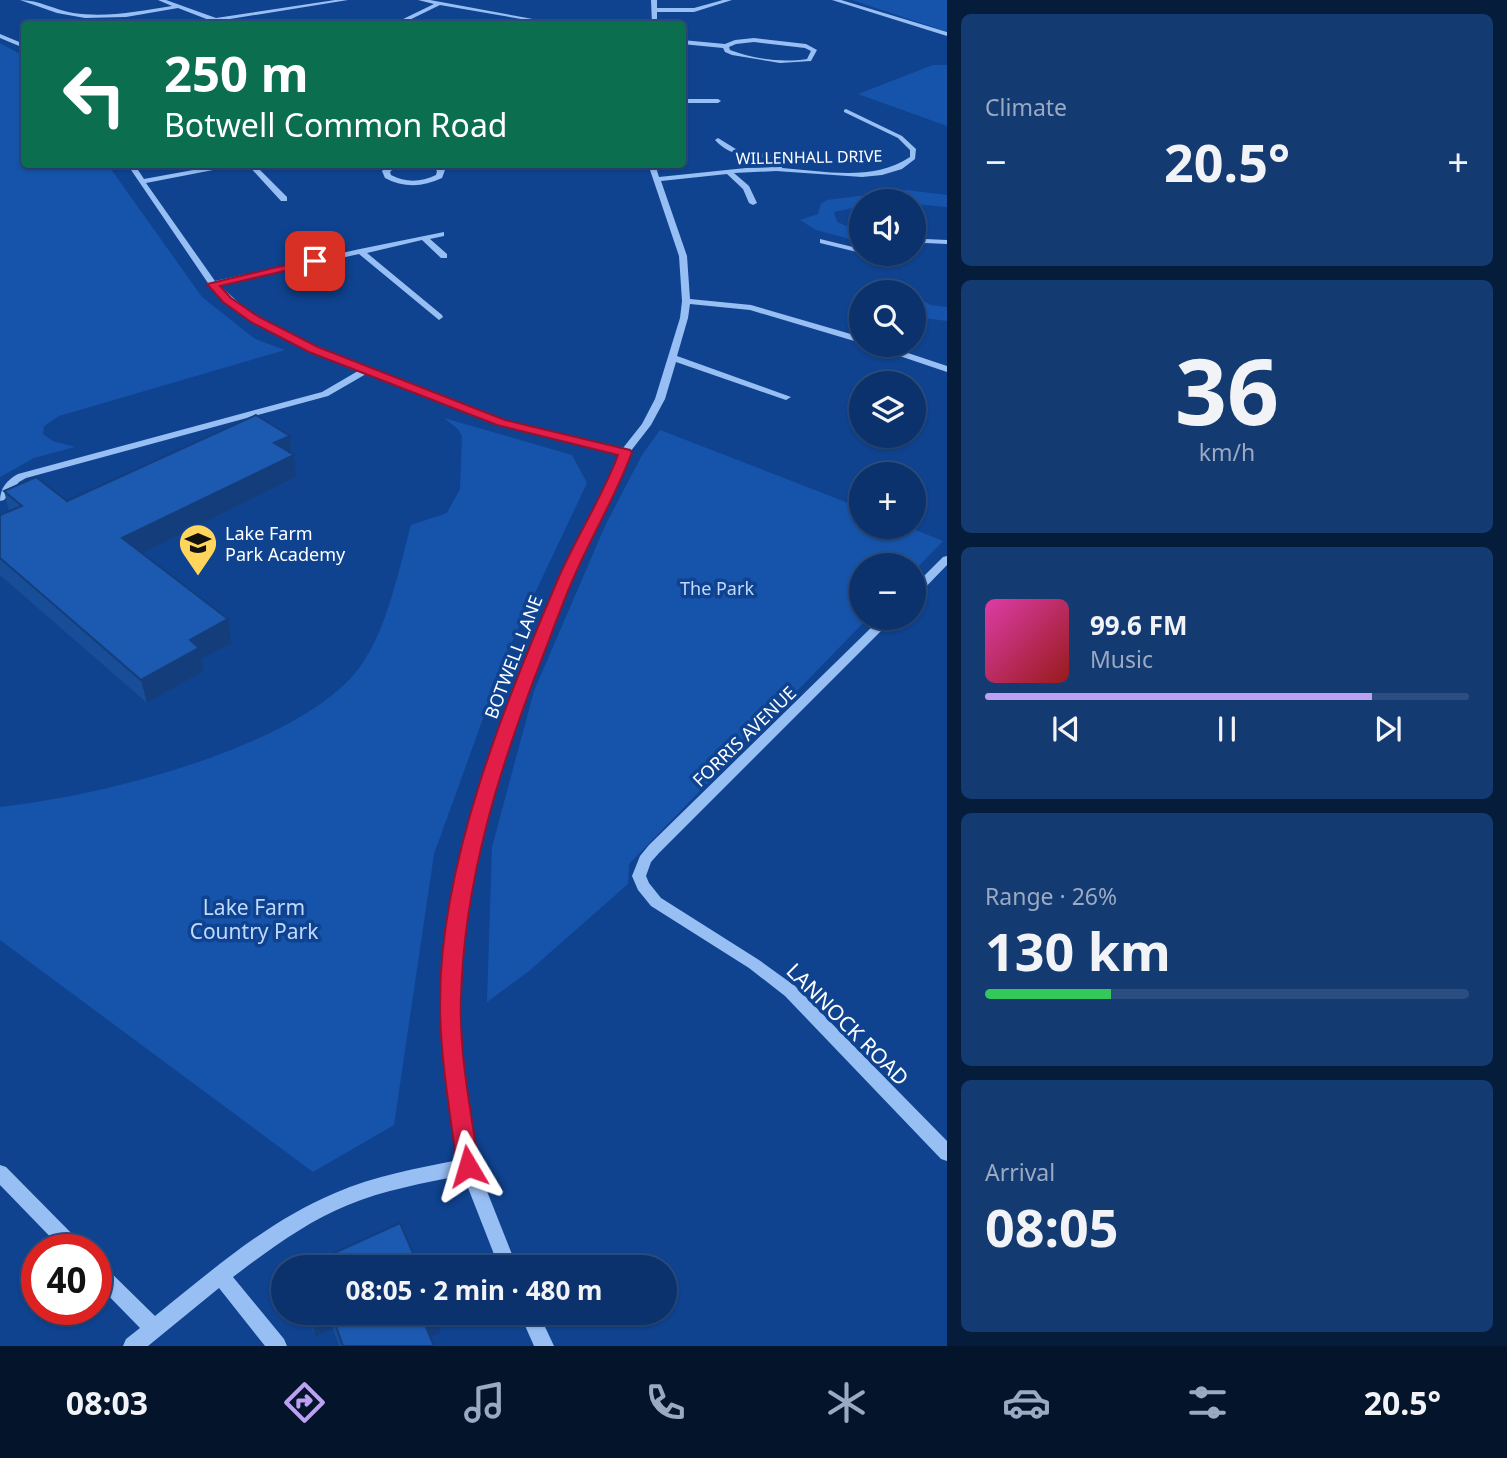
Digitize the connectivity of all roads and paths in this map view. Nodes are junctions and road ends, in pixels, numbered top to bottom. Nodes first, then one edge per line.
1 (23, 0) edge
2 (161, 0) edge
3 (345, 0) edge
4 (421, 0) edge
5 (654, 0) edge
6 (729, 0) edge
7 (835, 0) edge
8 (438, 5) junction
9 (180, 6) junction
10 (656, 10) junction
11 (217, 20) junction
12 (210, 21) edge
13 (403, 21) edge
14 (538, 21) edge
15 (654, 21) edge
16 (947, 34) edge
17 (0, 36) edge
18 (686, 42) edge
19 (21, 45) edge
20 (726, 46) junction
21 (686, 101) edge
22 (718, 101) dead end
23 (846, 111) dead end
24 (718, 140) dead end
25 (133, 168) edge
26 (218, 168) edge
27 (254, 168) edge
28 (389, 168) edge
29 (438, 168) edge
30 (653, 168) edge
31 (779, 169) junction
32 (729, 172) junction
33 (657, 179) junction
34 (143, 181) junction
35 (284, 199) dead end
36 (753, 203) dead end
37 (441, 234) dead end
38 (424, 238) junction
39 (823, 241) dead end
40 (926, 241) edge
41 (947, 242) edge
42 (849, 248) edge
43 (360, 251) junction
44 (444, 256) dead end
45 (213, 284) junction
46 (687, 301) junction
47 (439, 317) dead end
48 (849, 336) edge
49 (912, 357) edge
50 (673, 358) junction
51 (947, 369) edge
52 (366, 370) junction
53 (786, 397) dead end
54 (625, 452) junction
55 (0, 498) edge
56 (947, 559) edge
57 (926, 580) edge
58 (876, 630) edge
59 (643, 886) joint
60 (947, 1153) edge
61 (468, 1166) junction
62 (0, 1173) edge
63 (60, 1234) edge
64 (503, 1255) edge
65 (222, 1276) junction
66 (112, 1286) edge
67 (534, 1325) edge
68 (154, 1329) junction
69 (132, 1346) edge
70 (276, 1346) edge
71 (544, 1346) edge

1 - 9 street
2 - 9 street
3 - 11 street
4 - 8 street
5 - 10 street
6 - 10 street
7 - 16 street
8 - 13 street
8 - 14 street
9 - 11 street
10 - 15 street
11 - 12 street
17 - 19 street
18 - 20 street
20 - 20 street
21 - 22 street
23 - 31 street, WILLENHALL DRIVE
24 - 31 street
25 - 34 street
26 - 34 street
27 - 35 street
28 - 29 street
30 - 33 street, BOTWELL LANE
31 - 32 street, WILLENHALL DRIVE
32 - 33 street, WILLENHALL DRIVE
32 - 36 street
33 - 46 street, BOTWELL LANE
34 - 45 street
37 - 38 street
38 - 43 street
38 - 44 street
39 - 42 street
40 - 41 street
43 - 45 street
43 - 47 street
45 - 52 street
46 - 48 street
46 - 50 street, BOTWELL LANE
49 - 51 street
50 - 53 street
50 - 54 street, BOTWELL LANE
52 - 54 street
52 - 55 street
54 - 61 street, BOTWELL LANE
56 - 57 street
58 - 59 street, FORRIS AVENUE
59 - 60 street, LANNOCK ROAD
61 - 64 street, BOTWELL LANE
61 - 65 street
62 - 63 street
65 - 68 street
65 - 70 street
66 - 68 street
67 - 71 street
68 - 69 street

